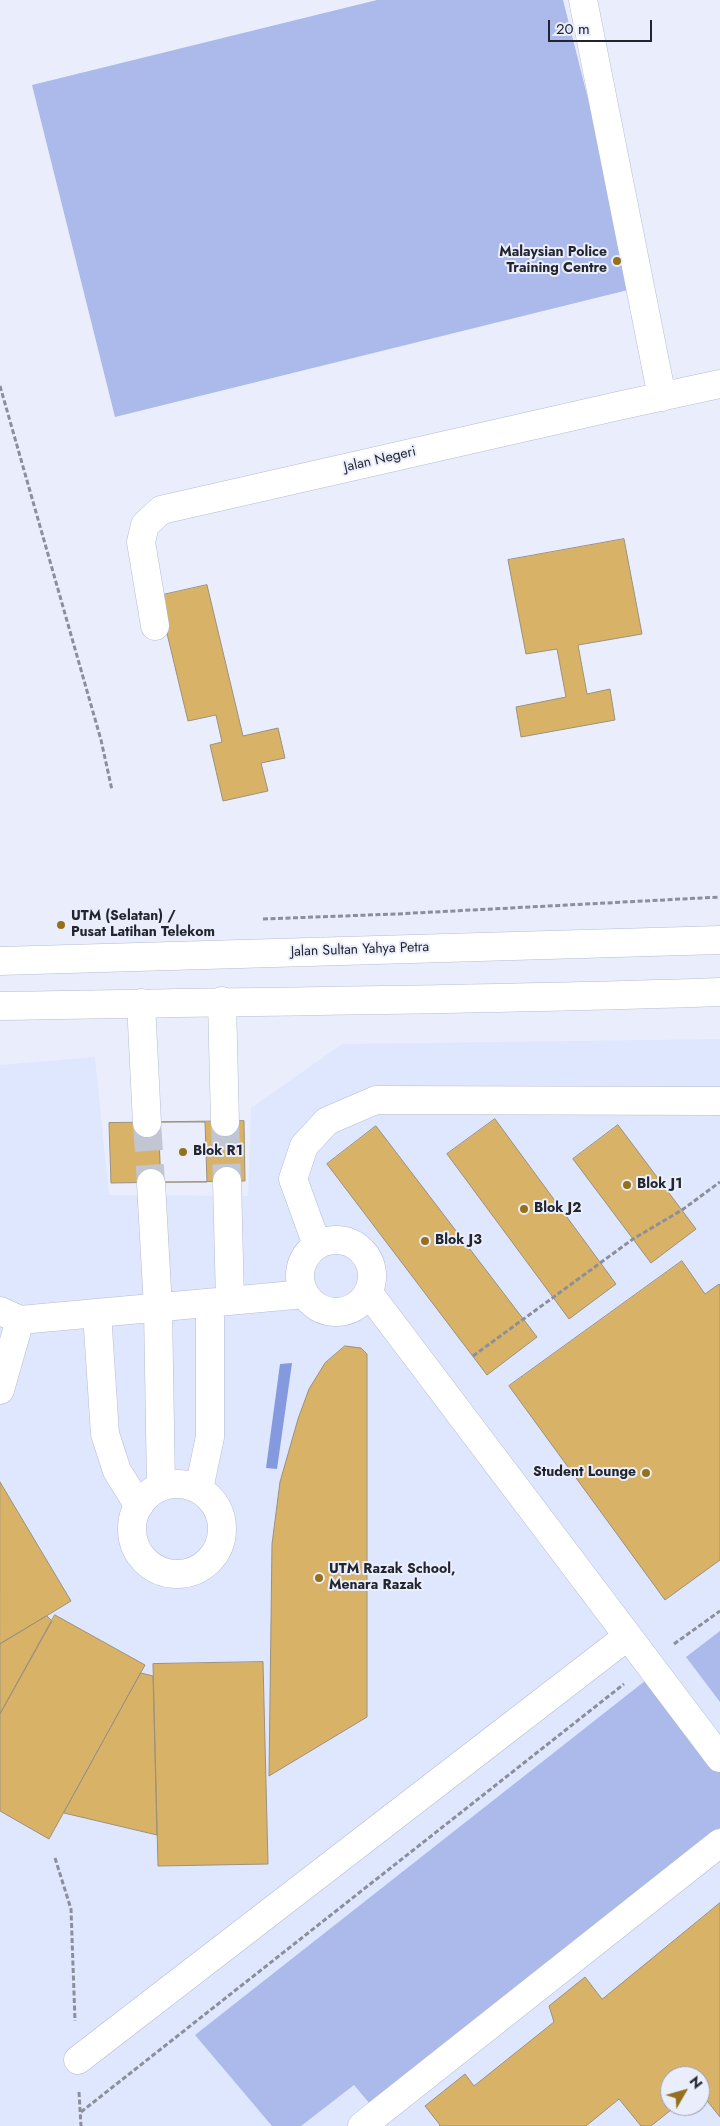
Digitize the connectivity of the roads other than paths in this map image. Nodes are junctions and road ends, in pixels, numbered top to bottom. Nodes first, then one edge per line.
1 (583, 0) edge
2 (720, 384) edge
3 (662, 397) junction
4 (155, 626) dead end
5 (720, 940) edge
6 (0, 961) edge
7 (720, 992) edge
8 (222, 1001) junction
9 (141, 1003) junction
10 (0, 1006) edge
11 (720, 1100) edge
12 (225, 1122) tunnel mouth
13 (147, 1123) tunnel mouth
14 (227, 1181) tunnel mouth
15 (151, 1182) tunnel mouth
16 (318, 1245) junction
17 (368, 1292) junction
18 (305, 1294) junction
19 (220, 1302) junction
20 (158, 1308) junction
21 (97, 1313) junction
22 (10, 1316) edge
23 (0, 1390) edge
24 (160, 1487) junction
25 (199, 1490) junction
26 (139, 1506) junction
27 (628, 1636) junction
28 (720, 1758) edge
29 (720, 1843) edge
30 (78, 2060) road end
31 (362, 2126) edge

1 - 3 main road
2 - 3 main road, Jalan Negeri
3 - 4 main road, Jalan Negeri
5 - 6 main road, Jalan Sultan Yahya Petra
7 - 8 main road
8 - 9 main road
8 - 12 main road
9 - 10 main road
9 - 13 main road
11 - 16 main road
14 - 19 main road
15 - 20 main road
16 - 17 main road
16 - 18 main road
17 - 18 main road
17 - 27 main road
18 - 19 main road
19 - 20 main road
19 - 25 main road
20 - 21 main road
20 - 24 main road
21 - 22 main road
21 - 26 main road
22 - 23 main road
24 - 25 main road
24 - 26 main road
25 - 26 main road
27 - 28 main road
27 - 30 main road
29 - 31 main road

